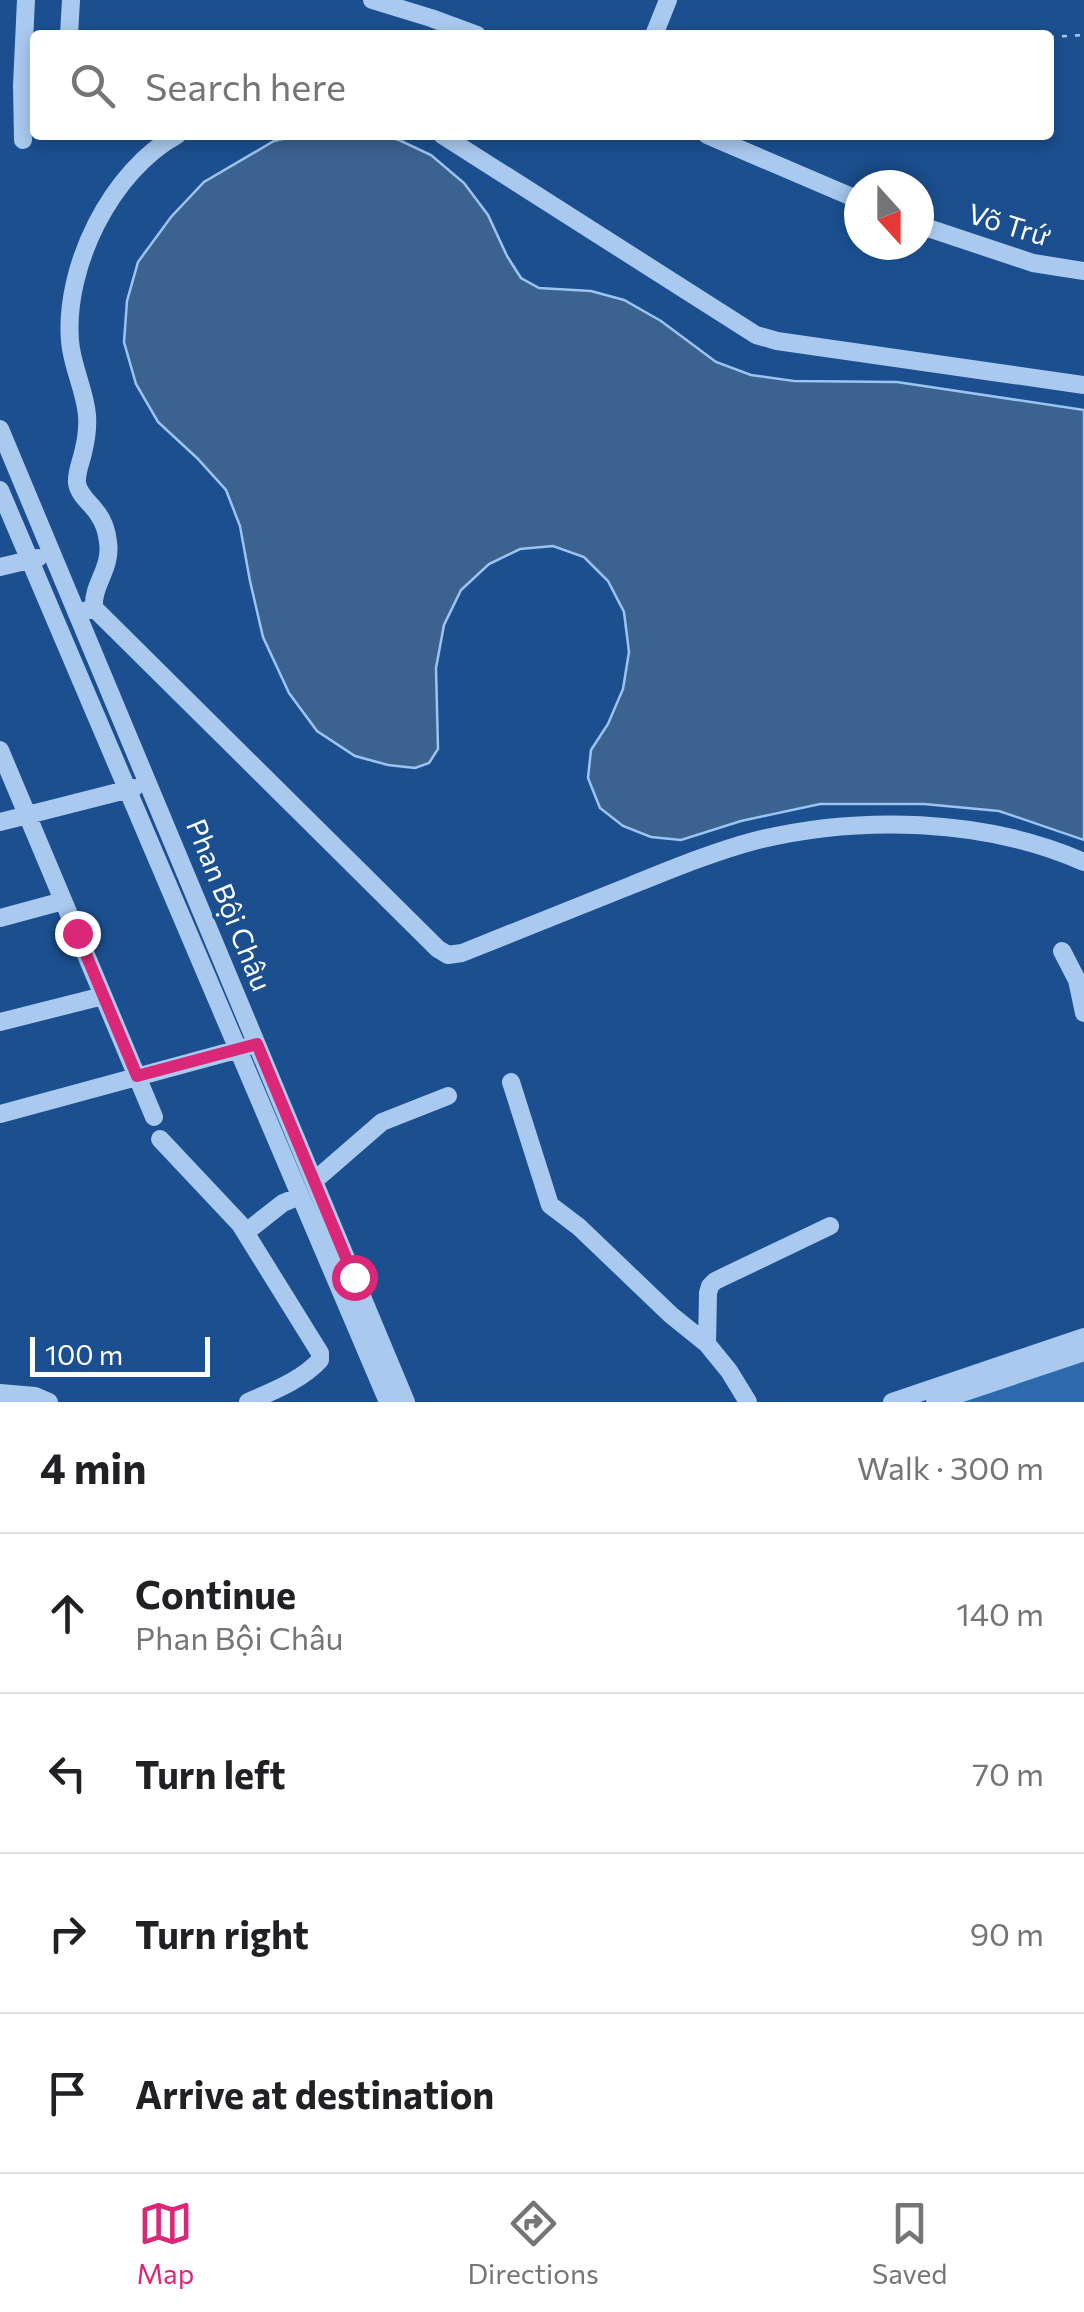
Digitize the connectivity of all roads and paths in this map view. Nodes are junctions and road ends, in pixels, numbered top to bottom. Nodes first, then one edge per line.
1 (26, 0) edge
2 (71, 0) edge
3 (372, 0) edge
4 (668, 0) edge
5 (69, 30) edge
6 (463, 30) edge
7 (656, 30) edge
8 (1084, 35) edge
9 (1054, 37) edge
10 (23, 140) dead end
11 (171, 140) edge
12 (450, 140) edge
13 (719, 140) edge
14 (844, 194) edge
15 (934, 229) edge
16 (1084, 271) edge
17 (1084, 385) edge
18 (0, 428) edge
19 (0, 490) edge
20 (53, 554) junction
21 (30, 560) junction
22 (0, 568) edge
23 (86, 610) junction
24 (0, 750) edge
25 (150, 784) junction
26 (127, 790) junction
27 (28, 815) junction
28 (0, 822) edge
29 (1084, 862) edge
30 (64, 901) junction
31 (0, 918) edge
32 (1062, 951) dead end
33 (104, 996) junction
34 (1084, 1013) edge
35 (0, 1022) edge
36 (257, 1044) junction
37 (237, 1050) junction
38 (137, 1076) junction
39 (510, 1082) dead end
40 (448, 1096) dead end
41 (0, 1114) edge
42 (154, 1117) dead end
43 (160, 1139) dead end
44 (314, 1181) junction
45 (300, 1196) junction
46 (830, 1226) dead end
47 (246, 1232) junction
48 (1084, 1337) edge
49 (707, 1344) junction
50 (1084, 1352) edge
51 (0, 1393) edge
52 (48, 1402) edge
53 (248, 1402) edge
54 (388, 1402) edge
55 (406, 1402) edge
56 (748, 1402) edge
57 (892, 1402) edge
58 (935, 1402) edge

1 - 10 street
2 - 5 street
3 - 6 street
4 - 7 street
8 - 9 path
11 - 23 street
12 - 17 street
13 - 14 street
15 - 16 street, Võ Trứ
18 - 20 street, Phan Bội Châu
19 - 21 street, Phan Bội Châu
20 - 21 street
20 - 23 street, Phan Bội Châu
21 - 22 street
21 - 26 street, Phan Bội Châu
23 - 25 street, Phan Bội Châu
23 - 29 street
24 - 27 street
25 - 26 street
25 - 36 street, Phan Bội Châu
26 - 27 street
26 - 37 street, Phan Bội Châu
27 - 28 street
27 - 30 street
30 - 31 street
30 - 33 street
32 - 34 street
33 - 35 street
33 - 38 street
36 - 37 street
36 - 44 street, Phan Bội Châu
37 - 38 street
37 - 45 street, Phan Bội Châu
38 - 41 street
38 - 42 street
39 - 49 street
40 - 44 street
43 - 47 street
44 - 55 street, Phan Bội Châu
45 - 47 street
45 - 54 street, Phan Bội Châu
46 - 49 street
47 - 53 street
48 - 57 street
49 - 56 street
50 - 58 street
51 - 52 street

